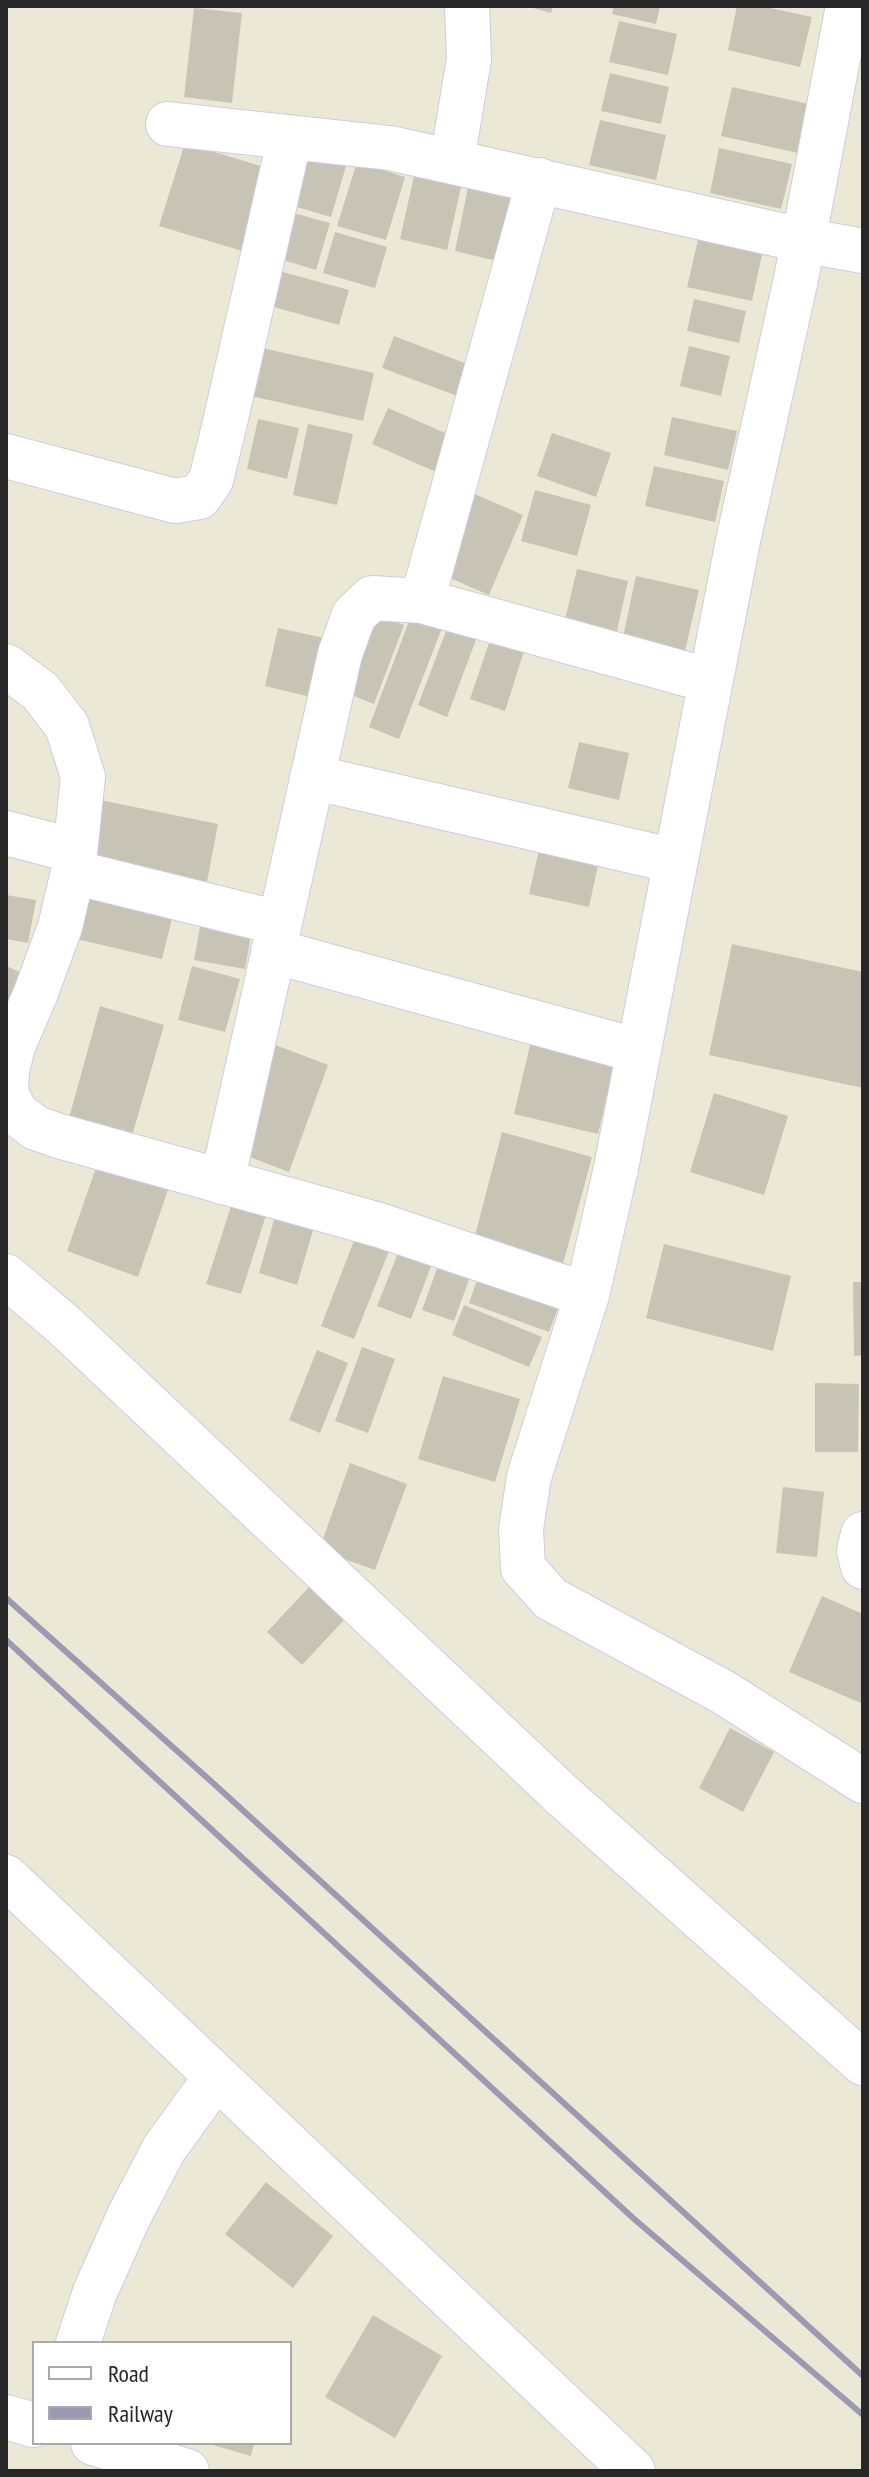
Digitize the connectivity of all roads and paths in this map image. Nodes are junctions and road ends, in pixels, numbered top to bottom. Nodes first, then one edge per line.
1 (467, 6) edge
2 (848, 6) edge
3 (168, 124) dead end
4 (290, 137) junction
5 (452, 161) junction
6 (539, 180) junction
7 (802, 240) junction
8 (863, 251) edge
9 (6, 456) edge
10 (422, 601) junction
11 (6, 666) edge
12 (711, 681) junction
13 (312, 777) junction
14 (6, 833) edge
15 (675, 861) junction
16 (74, 862) junction
17 (276, 937) junction
18 (639, 1051) junction
19 (6, 1071) edge
20 (222, 1182) junction
21 (6, 1276) edge
22 (587, 1295) junction
23 (863, 1534) edge
24 (863, 1567) edge
25 (863, 1781) edge
26 (6, 1877) edge
27 (863, 2063) edge
28 (216, 2077) junction
29 (79, 2341) edge
30 (6, 2417) edge
31 (32, 2424) edge
32 (100, 2445) edge
33 (187, 2471) edge
34 (633, 2471) edge

1 - 5 street
2 - 7 street
3 - 4 street
4 - 5 street
4 - 9 street
5 - 6 street
6 - 7 street
6 - 10 street
7 - 8 street
7 - 12 street
10 - 12 street
10 - 13 street
11 - 16 street
12 - 15 street
13 - 15 street
13 - 17 street
14 - 16 street
15 - 18 street
16 - 17 street
16 - 19 street
17 - 18 street
17 - 20 street
18 - 22 street
19 - 20 street
20 - 22 street
21 - 27 street
22 - 25 street
23 - 24 street
26 - 28 street
28 - 29 street
28 - 34 street
30 - 31 street
32 - 33 street

